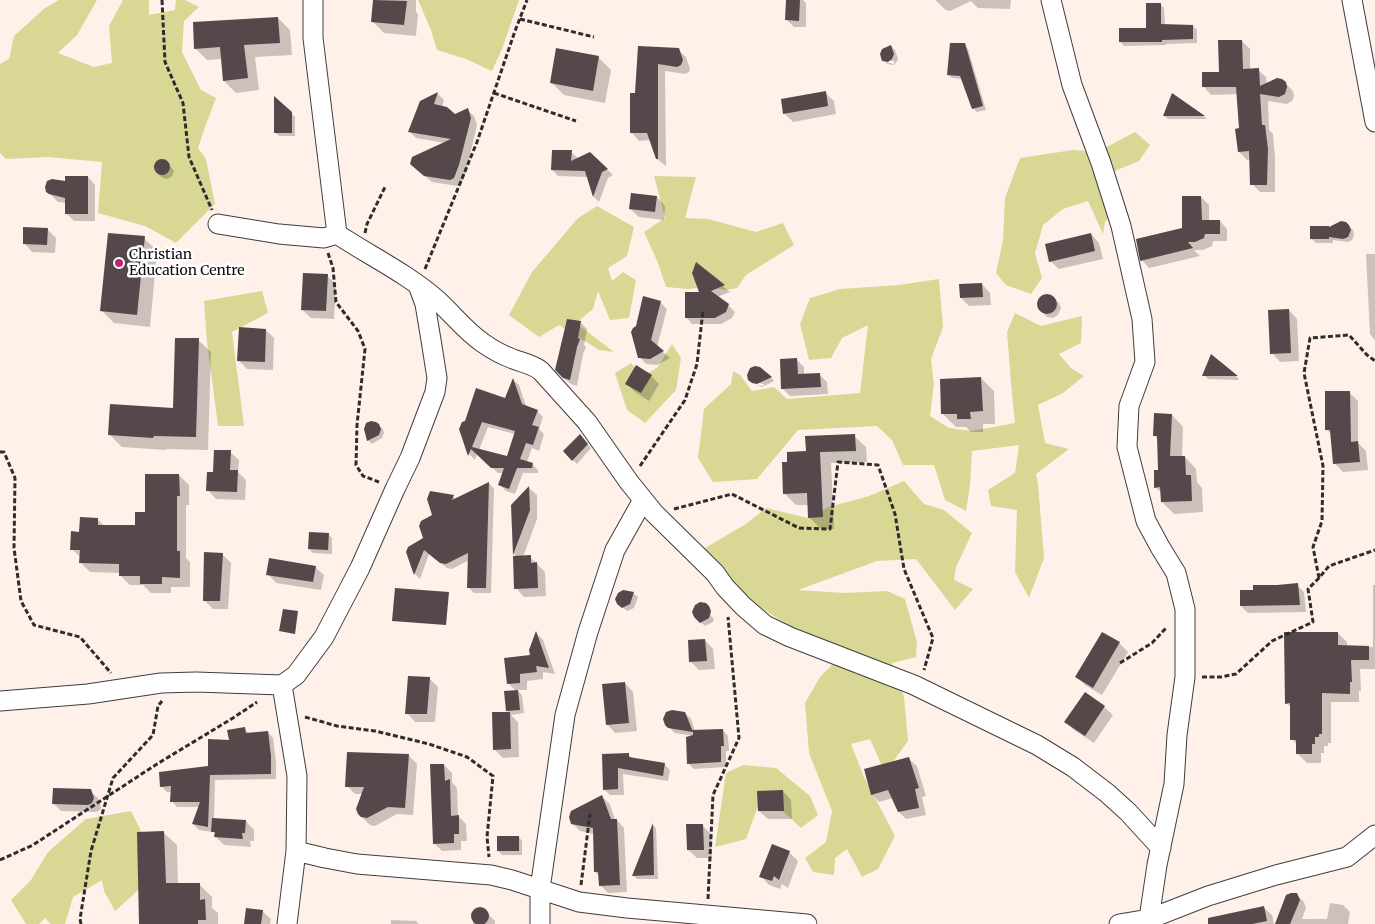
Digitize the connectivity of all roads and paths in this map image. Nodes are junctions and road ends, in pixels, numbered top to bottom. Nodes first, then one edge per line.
1 (162, 0) edge
2 (313, 0) edge
3 (527, 0) edge
4 (1051, 0) edge
5 (1352, 0) edge
6 (520, 19) junction
7 (594, 37) dead end
8 (494, 93) junction
9 (576, 121) dead end
10 (1375, 122) edge
11 (385, 187) dead end
12 (218, 224) joint
13 (330, 236) junction
14 (361, 250) junction
15 (418, 285) junction
16 (703, 310) dead end
17 (1375, 361) edge
18 (0, 452) edge
19 (629, 482) junction
20 (395, 488) junction
21 (649, 506) junction
22 (1375, 550) edge
23 (1319, 578) junction
24 (1185, 608) junction
25 (727, 616) dead end
26 (1120, 663) dead end
27 (1185, 677) junction
28 (282, 685) junction
29 (920, 688) junction
30 (124, 689) junction
31 (164, 700) dead end
32 (0, 701) edge
33 (258, 701) dead end
34 (303, 717) dead end
35 (109, 795) junction
36 (590, 814) dead end
37 (1375, 835) edge
38 (1161, 848) junction
39 (296, 851) junction
40 (0, 860) edge
41 (491, 875) junction
42 (540, 889) junction
43 (579, 902) junction
44 (707, 914) junction
45 (1150, 922) edge
46 (81, 924) edge
47 (287, 924) edge
48 (540, 924) edge
49 (807, 924) edge
50 (1118, 924) edge

1 - 12 path
2 - 13 street
3 - 6 path
4 - 24 street
5 - 10 street
6 - 7 path
6 - 8 path
8 - 9 path
8 - 15 path
11 - 14 path
12 - 13 street
13 - 14 street
13 - 20 path
14 - 15 street
15 - 19 street
15 - 20 street
16 - 19 path
17 - 23 path
18 - 30 path
19 - 21 street
20 - 28 street
21 - 29 street
21 - 29 path
21 - 42 street
22 - 23 path
23 - 27 path
24 - 26 path
24 - 27 street
25 - 44 path
27 - 38 street
28 - 30 street
28 - 39 street
29 - 38 street
30 - 32 street
31 - 35 path
33 - 35 path
34 - 41 path
35 - 40 path
35 - 46 path
36 - 43 path
37 - 45 street
38 - 45 street
39 - 41 street
39 - 47 street
41 - 42 street
42 - 43 street
42 - 48 street
43 - 44 street
44 - 49 street
45 - 50 street

